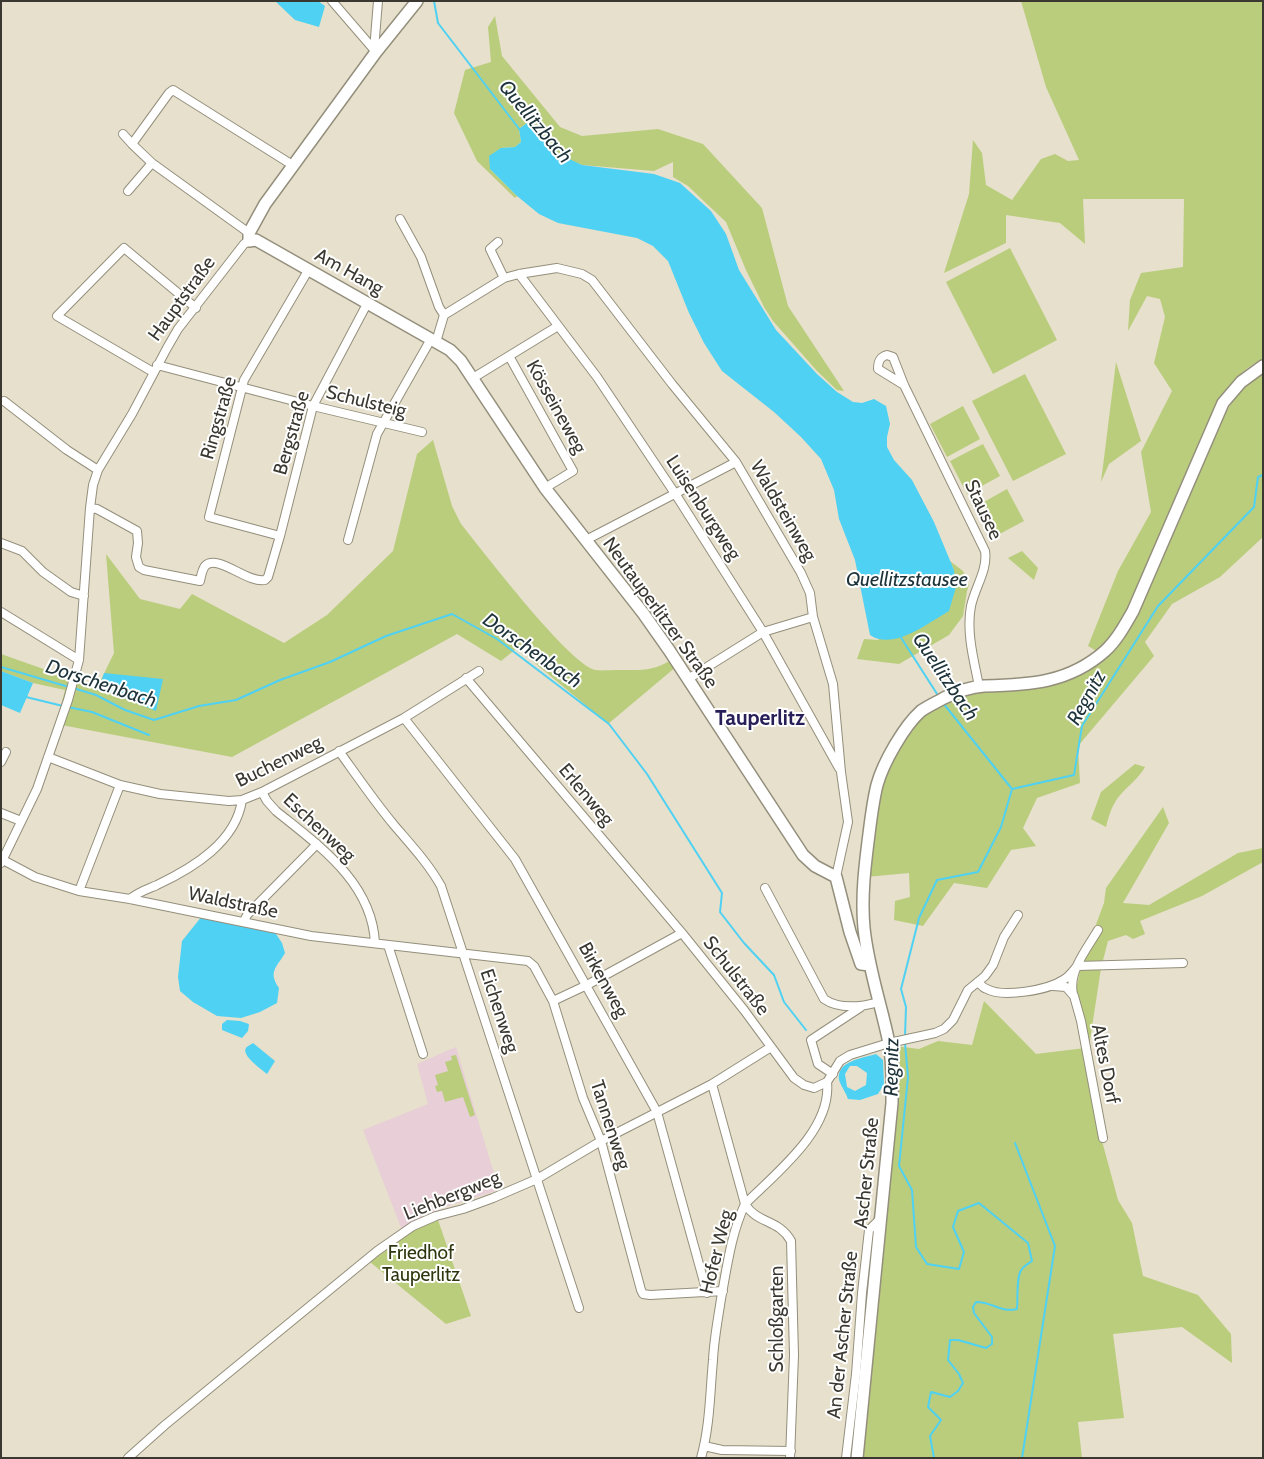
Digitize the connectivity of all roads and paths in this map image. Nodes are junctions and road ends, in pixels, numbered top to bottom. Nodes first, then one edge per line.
1 (332, 1) edge
2 (378, 1) edge
3 (416, 1) edge
4 (375, 51) junction
5 (123, 134) dead end
6 (132, 144) junction
7 (152, 163) junction
8 (294, 166) junction
9 (128, 190) dead end
10 (400, 218) dead end
11 (249, 237) junction
12 (498, 242) dead end
13 (309, 270) junction
14 (519, 274) junction
15 (504, 278) junction
16 (368, 302) junction
17 (196, 308) junction
18 (444, 315) junction
19 (558, 326) junction
20 (434, 340) junction
21 (509, 356) junction
22 (1263, 366) edge
23 (155, 369) junction
24 (473, 378) junction
25 (904, 386) dead end
26 (243, 388) junction
27 (4, 401) dead end
28 (313, 406) junction
29 (382, 424) junction
30 (422, 432) dead end
31 (736, 462) junction
32 (98, 470) junction
33 (545, 488) junction
34 (676, 495) junction
35 (90, 508) junction
36 (280, 536) junction
37 (348, 540) dead end
38 (586, 540) junction
39 (1, 543) edge
40 (84, 596) junction
41 (1, 612) edge
42 (813, 617) junction
43 (763, 632) junction
44 (79, 660) junction
45 (479, 670) dead end
46 (466, 678) junction
47 (688, 679) junction
48 (979, 686) junction
49 (404, 718) junction
50 (339, 751) junction
51 (6, 752) dead end
52 (48, 757) junction
53 (1, 762) edge
54 (841, 772) junction
55 (120, 786) junction
56 (262, 792) junction
57 (242, 800) junction
58 (1, 812) edge
59 (1, 817) edge
60 (20, 823) junction
61 (317, 844) junction
62 (2, 862) edge
63 (836, 877) junction
64 (765, 888) dead end
65 (79, 891) junction
66 (130, 899) junction
67 (1018, 916) dead end
68 (244, 921) junction
69 (1098, 930) dead end
70 (682, 933) junction
71 (375, 943) junction
72 (388, 945) junction
73 (462, 952) junction
74 (1183, 962) dead end
75 (870, 965) junction
76 (1077, 966) junction
77 (978, 982) junction
78 (587, 985) junction
79 (1051, 986) junction
80 (1074, 996) junction
81 (553, 1001) junction
82 (879, 1002) junction
83 (862, 1007) junction
84 (895, 1042) junction
85 (771, 1048) junction
86 (423, 1054) dead end
87 (833, 1074) junction
88 (827, 1082) junction
89 (712, 1084) junction
90 (657, 1112) junction
91 (1102, 1138) dead end
92 (601, 1141) junction
93 (537, 1178) junction
94 (745, 1204) junction
95 (880, 1220) junction
96 (723, 1291) junction
97 (706, 1293) junction
98 (579, 1308) dead end
99 (704, 1446) junction
100 (791, 1454) edge
101 (128, 1458) edge
102 (701, 1458) edge
103 (846, 1458) edge
104 (858, 1458) edge

1 - 4 street
2 - 4 street
3 - 4 street, Hauptstraße
4 - 8 street, Hauptstraße
5 - 6 street
6 - 7 street
6 - 8 street
7 - 9 street
7 - 11 street
8 - 11 street, Hauptstraße
10 - 18 street
11 - 13 street, Am Hang
11 - 17 street, Hauptstraße
12 - 15 street
13 - 16 street, Am Hang
13 - 26 street, Ringstraße
14 - 15 street, Waldsteinweg
14 - 19 street, Luisenburgweg
14 - 31 street, Waldsteinweg
15 - 18 street, Waldsteinweg
16 - 20 street, Am Hang
16 - 28 street, Bergstraße
17 - 23 street, Hauptstraße
17 - 23 street, Schulsteig
18 - 20 street
19 - 21 street, Kösseineweg
19 - 34 street, Luisenburgweg
20 - 24 street, Neutauperlitzer Straße
20 - 29 street
21 - 24 street, Kösseineweg
21 - 33 street, Kösseineweg
22 - 48 street, Ascher Straße
23 - 26 street, Schulsteig
23 - 32 street, Hauptstraße
24 - 33 street, Neutauperlitzer Straße
25 - 48 street, Stausee
26 - 28 street, Schulsteig
26 - 36 street, Ringstraße
27 - 32 street
28 - 29 street, Schulsteig
28 - 36 street, Bergstraße
29 - 30 street, Schulsteig
29 - 37 street
31 - 34 street
31 - 42 street, Waldsteinweg
32 - 35 street, Hauptstraße
33 - 38 street, Neutauperlitzer Straße
34 - 38 street
34 - 43 street, Luisenburgweg
35 - 36 street, Bergstraße
35 - 40 street, Hauptstraße
38 - 47 street, Neutauperlitzer Straße
39 - 40 street
40 - 44 street, Hauptstraße
41 - 44 street
42 - 43 street
42 - 54 street, Waldsteinweg
43 - 47 street
43 - 54 street, Luisenburgweg
44 - 52 street, Hauptstraße
45 - 46 street, Buchenweg
46 - 49 street, Buchenweg
46 - 70 street, Erlenweg
47 - 63 street, Neutauperlitzer Straße
48 - 75 street, Ascher Straße
49 - 50 street, Buchenweg
49 - 78 street, Birkenweg
50 - 56 street, Buchenweg
50 - 73 street, Eichenweg
51 - 53 street
52 - 55 street, Buchenweg
52 - 60 street, Hauptstraße
54 - 63 street, Waldsteinweg
55 - 57 street, Buchenweg
55 - 65 street
56 - 57 street, Buchenweg
56 - 61 street, Eschenweg
57 - 66 street
58 - 60 street
59 - 60 street
60 - 62 street, Hauptstraße
61 - 68 street
61 - 71 street, Eschenweg
62 - 65 street, Waldstraße
63 - 75 street
64 - 83 street
65 - 66 street, Waldstraße
66 - 68 street, Waldstraße
67 - 77 street
68 - 71 street, Waldstraße
69 - 76 street, Altes Dorf
70 - 78 street, Schulstraße
70 - 85 street, Schulstraße
71 - 72 street, Waldstraße
72 - 73 street, Waldstraße
72 - 86 street
73 - 81 street, Tannenweg
73 - 93 street, Eichenweg
74 - 76 street
75 - 82 street, Ascher Straße
76 - 79 street, Altes Dorf
76 - 80 street, Altes Dorf
77 - 79 street, Altes Dorf
77 - 84 street
78 - 81 street, Schulstraße
78 - 90 street, Birkenweg
79 - 80 street
80 - 91 street, Altes Dorf
81 - 92 street, Tannenweg
82 - 83 street
82 - 84 street, Ascher Straße
83 - 87 street
84 - 87 street
84 - 95 street, Ascher Straße
85 - 88 street, Schulstraße
85 - 89 street, Liehbergweg
87 - 88 street
88 - 94 street, Hofer Weg
89 - 90 street, Liehbergweg
89 - 94 street
90 - 92 street, Liehbergweg
90 - 97 street, Birkenweg
92 - 93 street, Liehbergweg
92 - 97 street, Tannenweg
93 - 98 street, Eichenweg
93 - 101 street, Liehbergweg
94 - 96 street, Hofer Weg
94 - 100 street, Schloßgarten
95 - 103 street, An der Ascher Straße
95 - 104 street, Ascher Straße
96 - 97 street, Tannenweg
96 - 99 street, Hofer Weg
99 - 100 street
99 - 102 street, Hofer Weg

